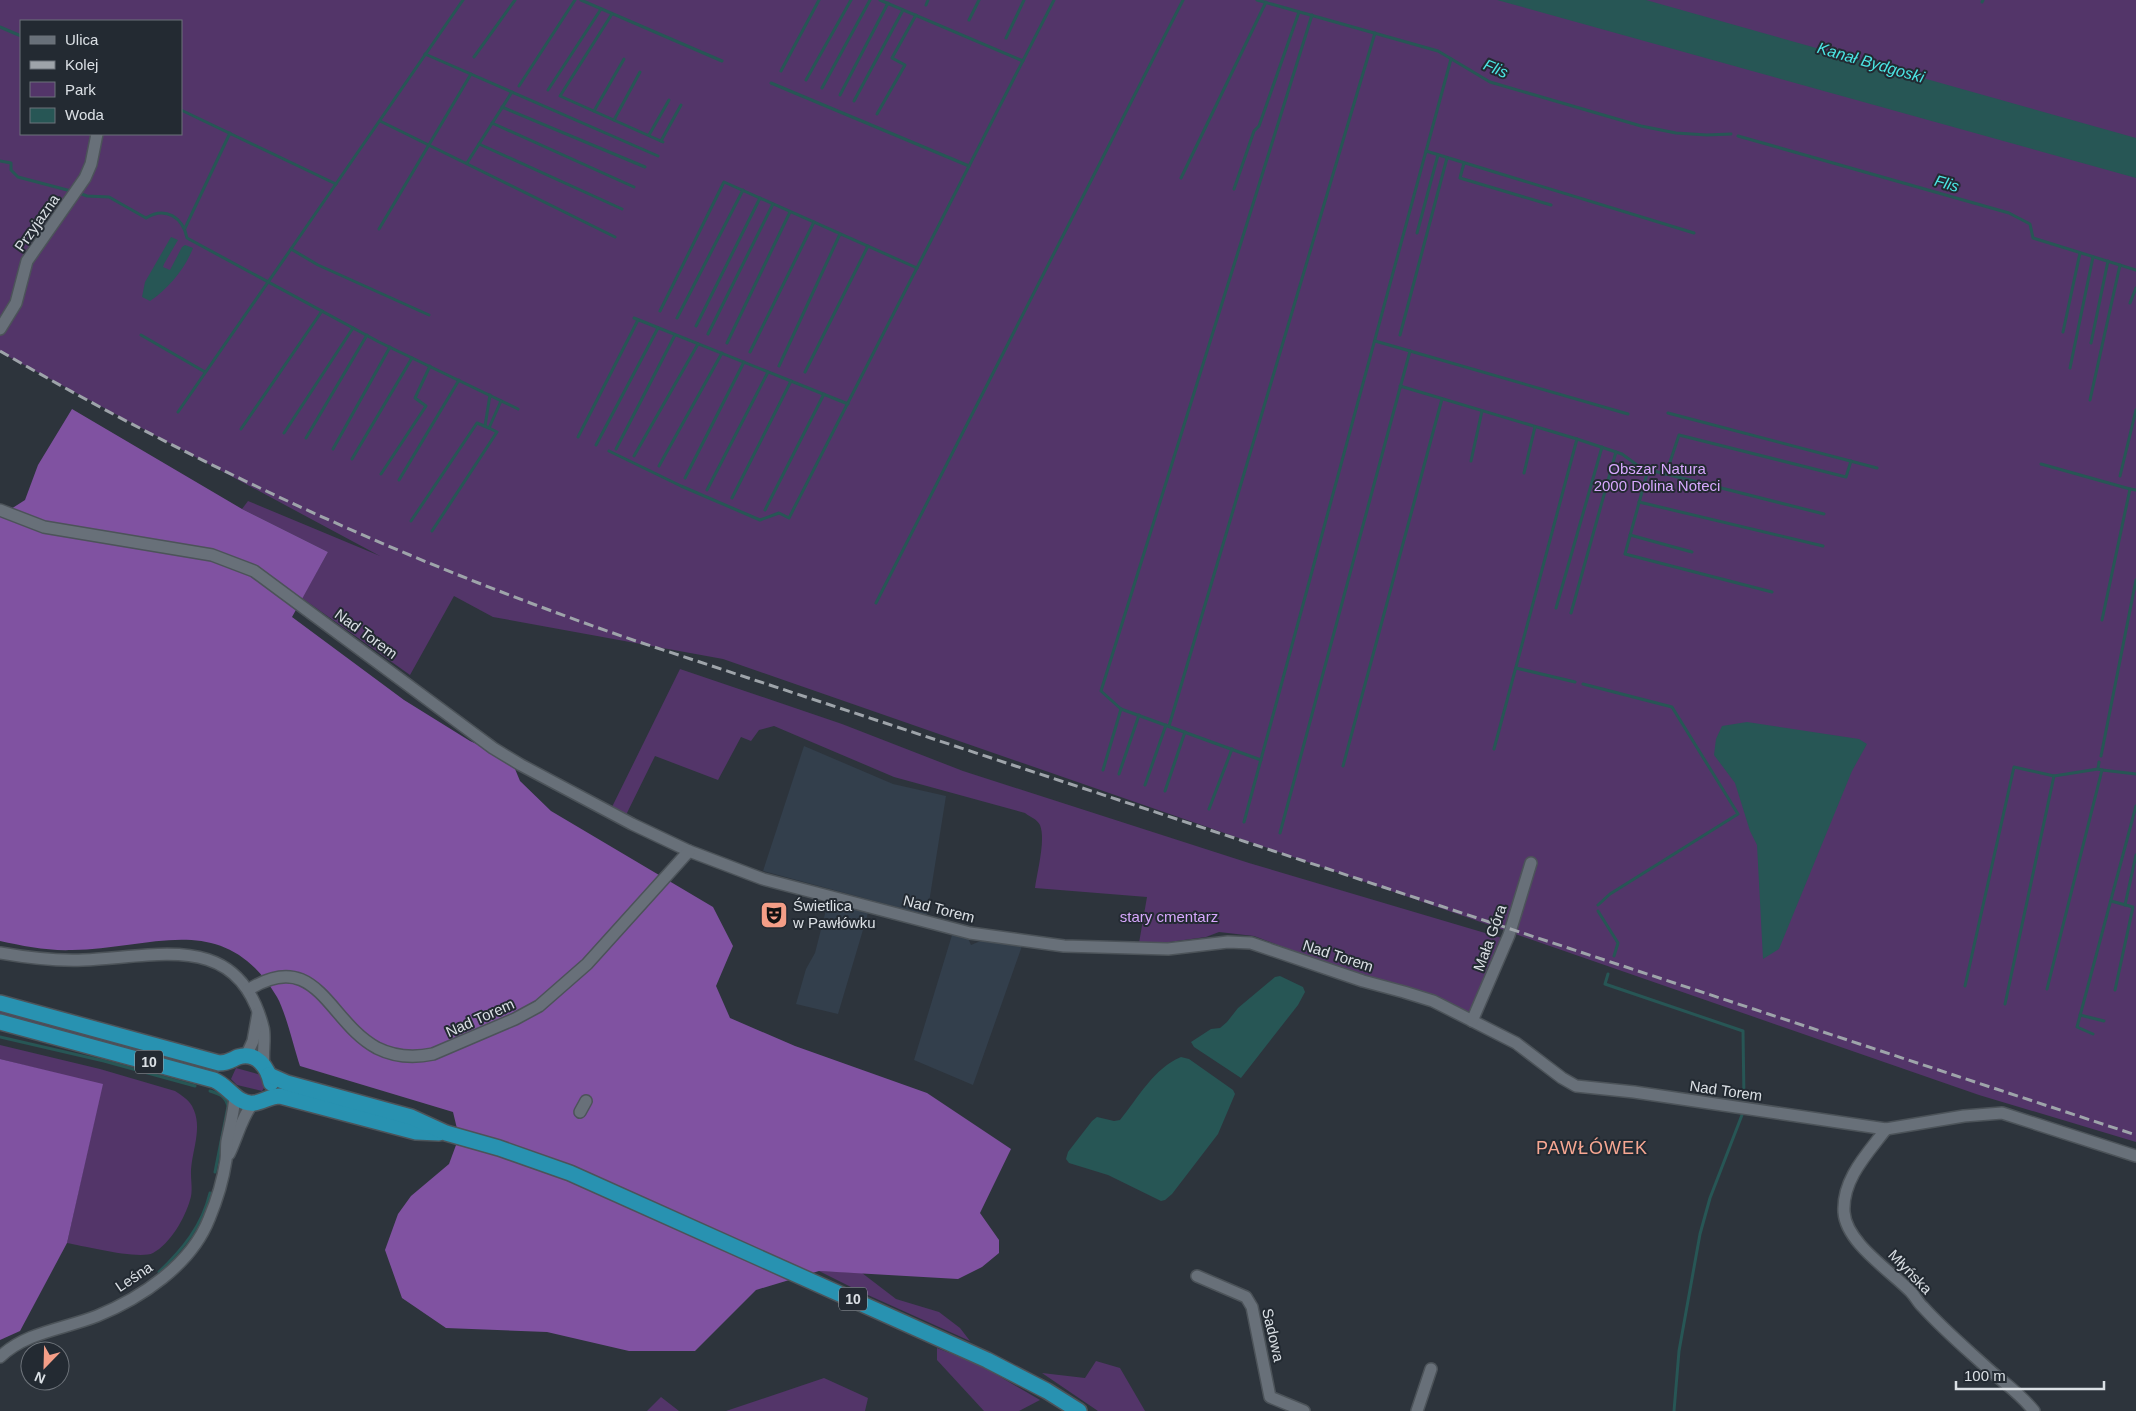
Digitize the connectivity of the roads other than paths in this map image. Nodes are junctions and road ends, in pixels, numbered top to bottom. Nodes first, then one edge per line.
1 (97, 135) edge
2 (0, 329) edge
3 (0, 510) edge
4 (689, 851) junction
5 (1532, 863) dead end
6 (0, 953) edge
7 (248, 990) junction
8 (0, 1003) edge
9 (258, 1013) junction
10 (1472, 1021) junction
11 (0, 1022) edge
12 (246, 1056) junction
13 (230, 1062) junction
14 (266, 1070) junction
15 (231, 1092) junction
16 (269, 1097) junction
17 (586, 1100) dead end
18 (253, 1104) junction
19 (580, 1112) dead end
20 (1886, 1129) junction
21 (446, 1133) junction
22 (2136, 1156) edge
23 (226, 1160) junction
24 (1197, 1276) dead end
25 (0, 1358) edge
26 (1431, 1368) dead end
27 (1079, 1411) edge
28 (1304, 1411) edge
29 (1417, 1411) edge
30 (2034, 1411) edge

1 - 2 street, Przyjazna
3 - 4 street, Nad Torem
4 - 7 street, Nad Torem
4 - 10 street, Nad Torem
5 - 10 street, Mała Góra
6 - 7 street
7 - 9 street
8 - 13 highway, 10
9 - 12 street
9 - 14 street
10 - 20 street, Nad Torem
11 - 15 highway, 10
12 - 13 highway, 10
12 - 14 highway, 10
13 - 15 highway
14 - 16 highway
14 - 21 highway, 10
15 - 18 highway, 10
15 - 23 street, Leśna
16 - 18 highway, 10
16 - 21 highway, 10
17 - 19 street
18 - 23 street, Leśna
20 - 22 street, Nad Torem
20 - 30 street, Młyńska
21 - 27 highway, 10
23 - 25 street, Leśna
24 - 28 street, Sadowa
26 - 29 street

